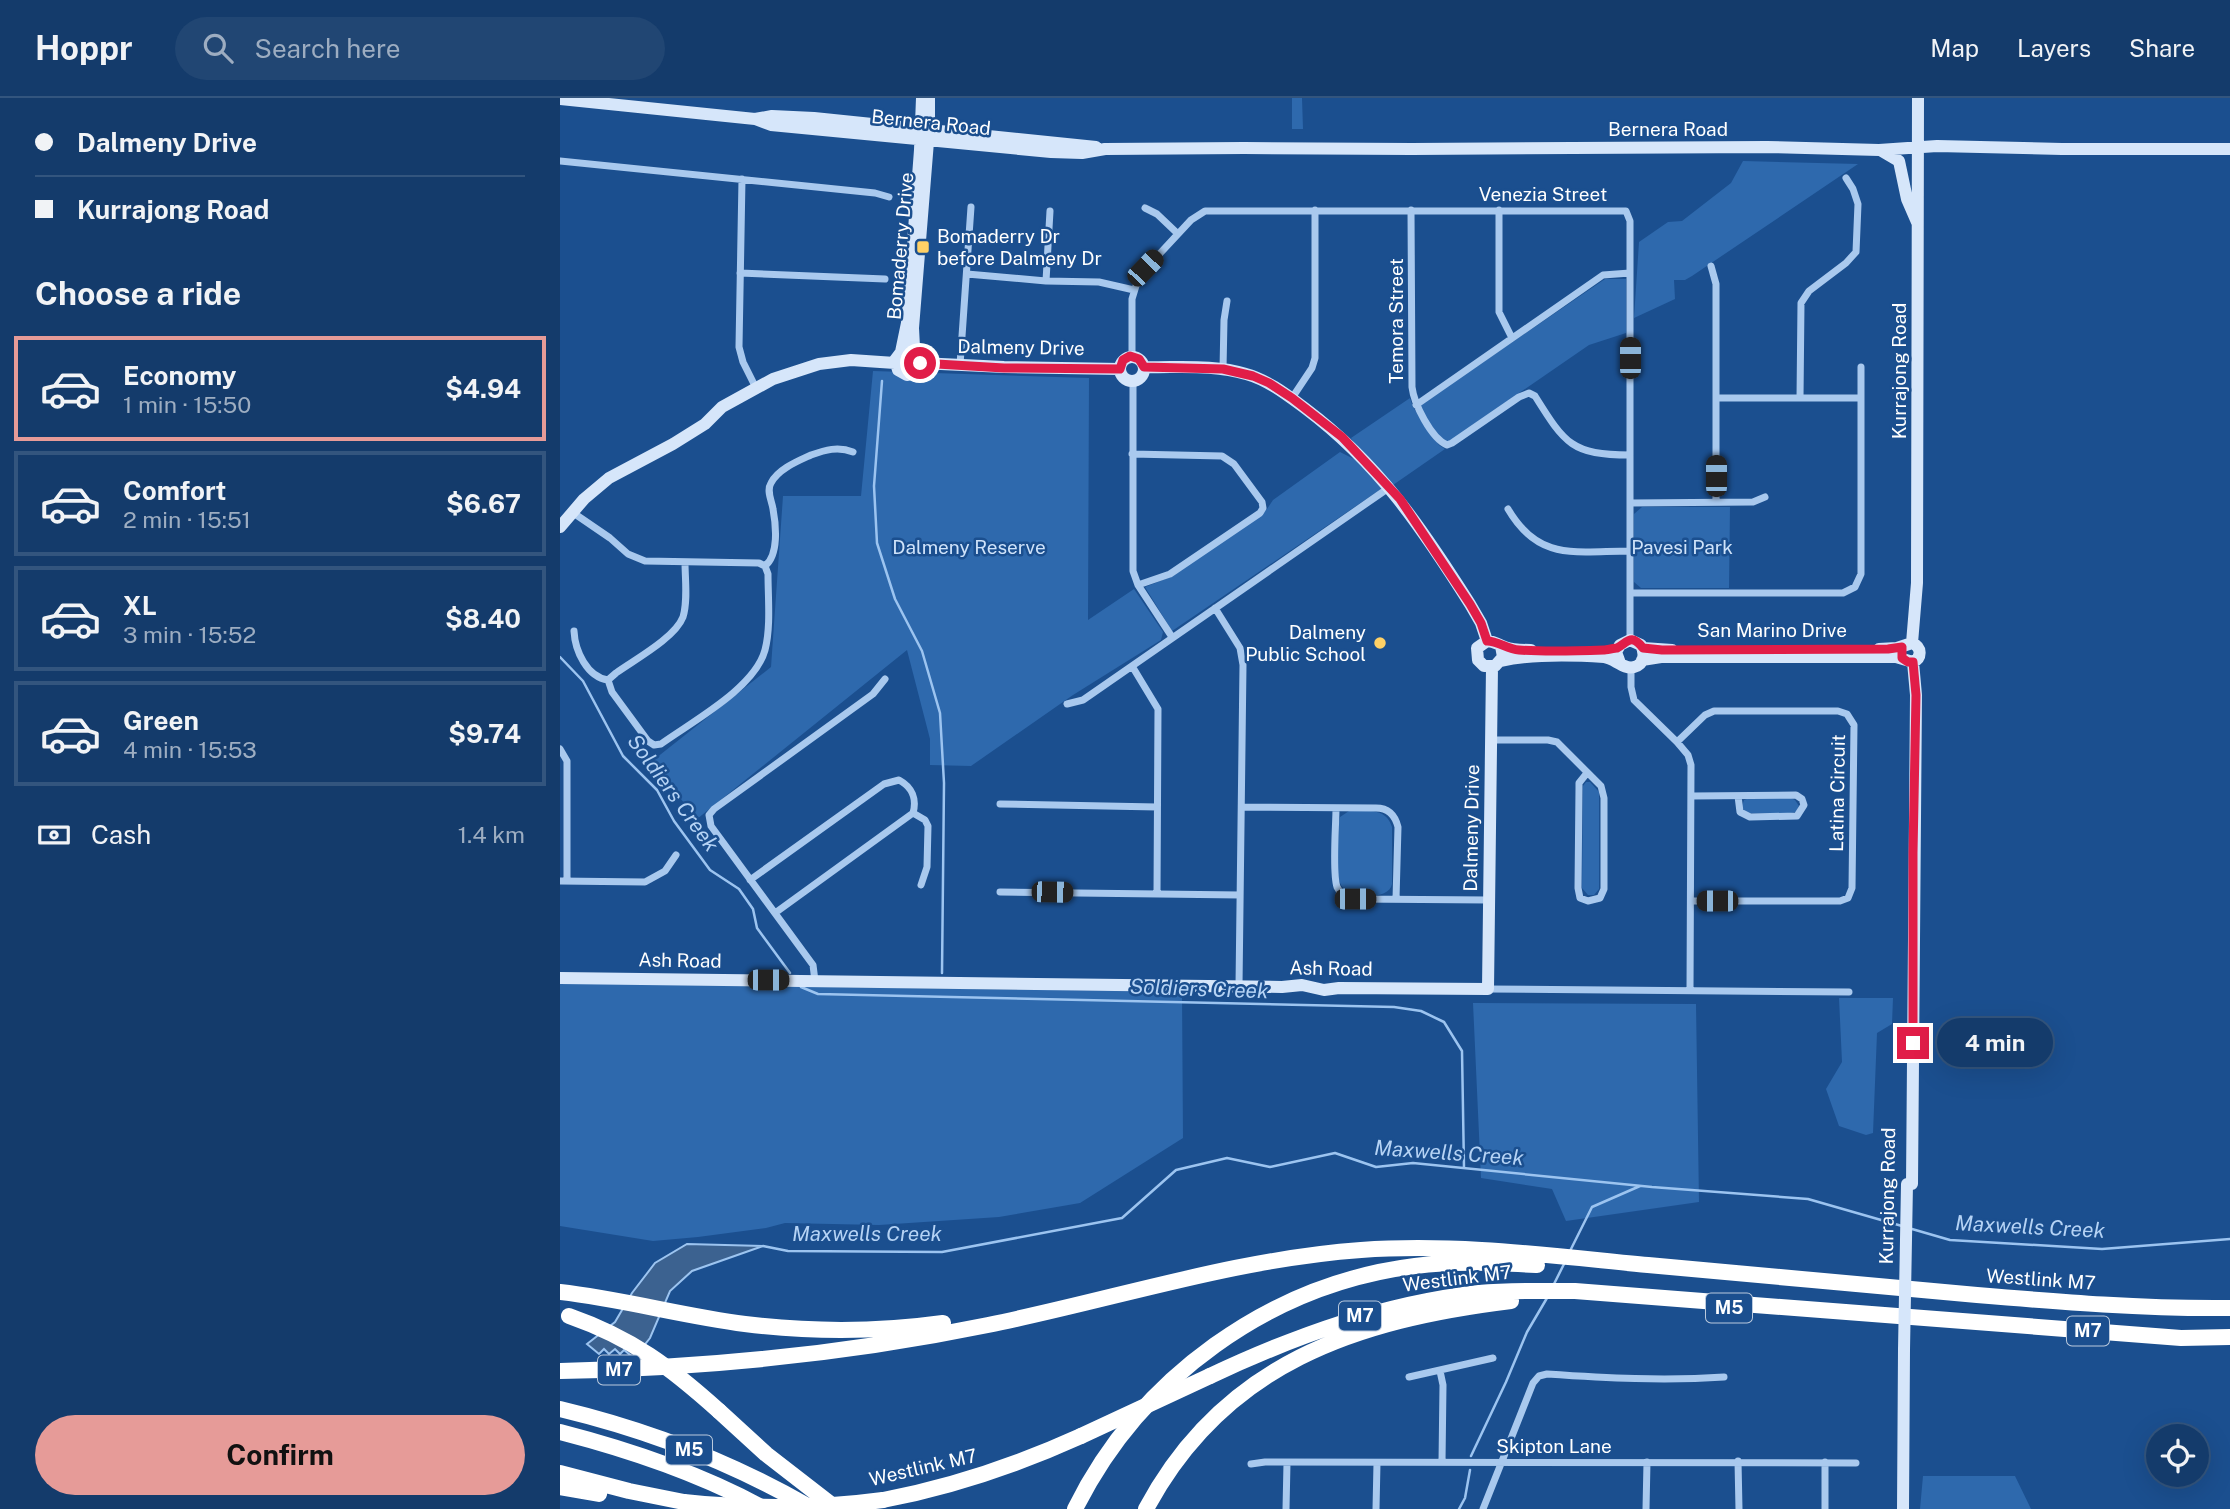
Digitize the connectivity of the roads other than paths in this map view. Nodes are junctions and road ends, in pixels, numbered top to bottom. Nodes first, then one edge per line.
1 (922, 98) edge
2 (929, 98) edge
3 (1918, 98) edge
4 (560, 99) edge
5 (925, 135) junction
6 (1918, 147) junction
7 (2230, 149) edge
8 (1879, 150) junction
9 (560, 161) edge
10 (1846, 178) dead end
11 (742, 179) junction
12 (889, 197) dead end
13 (971, 207) dead end
14 (1145, 208) dead end
15 (1315, 210) junction
16 (1411, 210) junction
17 (1499, 210) junction
18 (1050, 211) dead end
19 (1919, 227) junction
20 (1177, 233) junction
21 (1711, 266) dead end
22 (740, 273) junction
23 (1630, 273) junction
24 (967, 274) junction
25 (885, 279) dead end
26 (1046, 281) junction
27 (1134, 290) junction
28 (1227, 301) dead end
29 (1512, 338) junction
30 (1132, 356) junction
31 (898, 357) junction
32 (919, 359) junction
33 (960, 365) junction
34 (1144, 367) junction
35 (1861, 367) dead end
36 (1120, 369) junction
37 (1223, 369) junction
38 (1133, 381) junction
39 (756, 388) junction
40 (1292, 398) junction
41 (1716, 398) junction
42 (1800, 398) junction
43 (1861, 398) junction
44 (1416, 405) junction
45 (853, 452) dead end
46 (1132, 454) junction
47 (1630, 455) junction
48 (1390, 487) junction
49 (1765, 497) dead end
50 (1716, 502) junction
51 (1630, 503) junction
52 (1508, 509) dead end
53 (572, 512) junction
54 (560, 527) edge
55 (1630, 551) junction
56 (685, 562) junction
57 (765, 566) junction
58 (1138, 585) junction
59 (1631, 593) junction
60 (1215, 608) junction
61 (574, 631) dead end
62 (1172, 637) junction
63 (1630, 640) junction
64 (1487, 641) junction
65 (1501, 646) junction
66 (1618, 648) junction
67 (1907, 653) junction
68 (1642, 654) junction
69 (1496, 664) junction
70 (1625, 665) junction
71 (1132, 666) junction
72 (885, 678) dead end
73 (608, 680) junction
74 (1067, 704) dead end
75 (1492, 740) junction
76 (1677, 742) junction
77 (560, 749) edge
78 (1587, 773) junction
79 (564, 793) edge
80 (1692, 796) junction
81 (1738, 796) junction
82 (1000, 804) dead end
83 (1157, 807) junction
84 (1242, 807) junction
85 (1336, 808) junction
86 (913, 813) junction
87 (676, 855) dead end
88 (750, 880) junction
89 (563, 881) edge
90 (921, 885) dead end
91 (1000, 892) dead end
92 (1157, 894) junction
93 (1240, 895) junction
94 (1396, 900) junction
95 (1488, 900) junction
96 (1692, 901) junction
97 (775, 913) junction
98 (560, 978) edge
99 (815, 981) junction
100 (1239, 986) junction
101 (1488, 989) junction
102 (1690, 989) junction
103 (1849, 992) dead end
104 (1536, 1260) junction
105 (1166, 1285) junction
106 (560, 1292) edge
107 (1521, 1295) junction
108 (2230, 1308) edge
109 (565, 1315) edge
110 (1884, 1315) joint
111 (2230, 1337) edge
112 (1493, 1358) dead end
113 (560, 1371) edge
114 (1440, 1371) junction
115 (1409, 1377) dead end
116 (1724, 1377) dead end
117 (560, 1409) edge
118 (560, 1432) edge
119 (1738, 1461) junction
120 (1442, 1462) junction
121 (1500, 1462) junction
122 (1647, 1462) junction
123 (1825, 1462) junction
124 (1287, 1463) junction
125 (1856, 1463) dead end
126 (1251, 1464) dead end
127 (1377, 1464) junction
128 (560, 1473) edge
129 (560, 1487) edge
130 (660, 1501) junction
131 (1486, 1508) edge
132 (765, 1509) edge
133 (811, 1509) edge
134 (837, 1509) edge
135 (1075, 1509) edge
136 (1146, 1509) edge
137 (1286, 1509) edge
138 (1376, 1509) edge
139 (1646, 1509) edge
140 (1739, 1509) edge
141 (1825, 1509) edge
142 (1905, 1509) edge

1 - 5 street
2 - 5 street
3 - 6 street, Kurrajong Road
4 - 5 street, Bernera Road
5 - 8 street, Bernera Road
5 - 31 street, Bomaderry Drive
5 - 32 street, Bomaderry Drive
6 - 7 street, Bernera Road
6 - 8 street, Bernera Road
6 - 19 street, Kurrajong Road
8 - 19 street
9 - 11 street
10 - 42 street
11 - 12 street
11 - 22 street
13 - 24 street
14 - 20 street
15 - 16 street, Venezia Street
15 - 20 street, Venezia Street
15 - 40 street
16 - 17 street, Venezia Street
16 - 44 street, Temora Street
17 - 23 street, Venezia Street
17 - 29 street
18 - 26 street
19 - 67 street, Kurrajong Road
20 - 27 street, Venezia Street
21 - 41 street
22 - 25 street
22 - 39 street
23 - 29 street
23 - 47 street, Venezia Street
24 - 26 street
24 - 33 street
26 - 27 street
27 - 30 street, Venezia Street
28 - 37 street
29 - 44 street
30 - 34 street
30 - 36 street
31 - 32 street
31 - 32 street
31 - 39 street
32 - 33 street, Dalmeny Drive
33 - 36 street, Dalmeny Drive
34 - 37 street
34 - 38 street
35 - 43 street
36 - 38 street
37 - 40 street
38 - 46 street
39 - 53 street
40 - 48 street
41 - 42 street
41 - 50 street
42 - 43 street
43 - 59 street
44 - 47 street, Temora Street
45 - 57 street
46 - 58 street
46 - 58 street
47 - 51 street, Venezia Street
48 - 60 street
48 - 64 street
49 - 50 street
50 - 51 street
51 - 55 street, Venezia Street
52 - 55 street
53 - 54 street
53 - 56 street
55 - 59 street, Venezia Street
56 - 57 street
56 - 73 street
57 - 73 street
58 - 62 street
59 - 63 street, Venezia Street
60 - 62 street
60 - 84 street
61 - 73 street
62 - 71 street
63 - 66 street
63 - 68 street
64 - 65 street
64 - 69 street
65 - 66 street
65 - 69 street
66 - 70 street
67 - 68 street, San Marino Drive
67 - 142 street, Kurrajong Road, bridge
68 - 70 street
69 - 70 street
69 - 75 street, Dalmeny Drive
70 - 76 street
71 - 74 street
71 - 83 street
72 - 88 street
75 - 78 street
75 - 95 street, Dalmeny Drive
76 - 80 street
76 - 96 street, Latina Circuit
77 - 79 street
78 - 78 street
79 - 89 street
80 - 81 street
80 - 96 street
81 - 81 street
82 - 83 street
83 - 92 street
84 - 85 street
84 - 93 street
85 - 94 street
85 - 94 street
86 - 88 street
86 - 90 street
86 - 97 street
87 - 89 street
88 - 97 street
91 - 92 street
92 - 93 street
93 - 100 street
94 - 95 street
95 - 101 street, Dalmeny Drive
96 - 102 street
97 - 99 street
98 - 99 street, Ash Road
99 - 100 street, Ash Road
100 - 101 street, Ash Road
101 - 102 street, Ash Road
102 - 103 street, Ash Road
104 - 105 highway, Westlink M7 / M7
104 - 108 highway, Westlink M7 / M7
104 - 135 highway, M7
105 - 106 highway
105 - 113 highway, Westlink M7 / M7
107 - 110 highway, M5
107 - 130 highway, Westlink M7 / M7, bridge
107 - 136 highway, M5
109 - 134 highway, bridge
110 - 111 highway, M7
112 - 114 street
114 - 115 street
114 - 120 street
116 - 121 street
117 - 133 highway, M5
118 - 132 highway, M5
119 - 122 street, Skipton Lane
119 - 123 street, Skipton Lane
119 - 140 street
120 - 121 street, Skipton Lane
120 - 127 street, Skipton Lane
121 - 122 street, Skipton Lane
121 - 131 street
122 - 139 street
123 - 125 street, Skipton Lane
123 - 141 street
124 - 126 street, Skipton Lane
124 - 127 street, Skipton Lane
124 - 137 street
127 - 138 street
128 - 130 highway
129 - 130 highway

